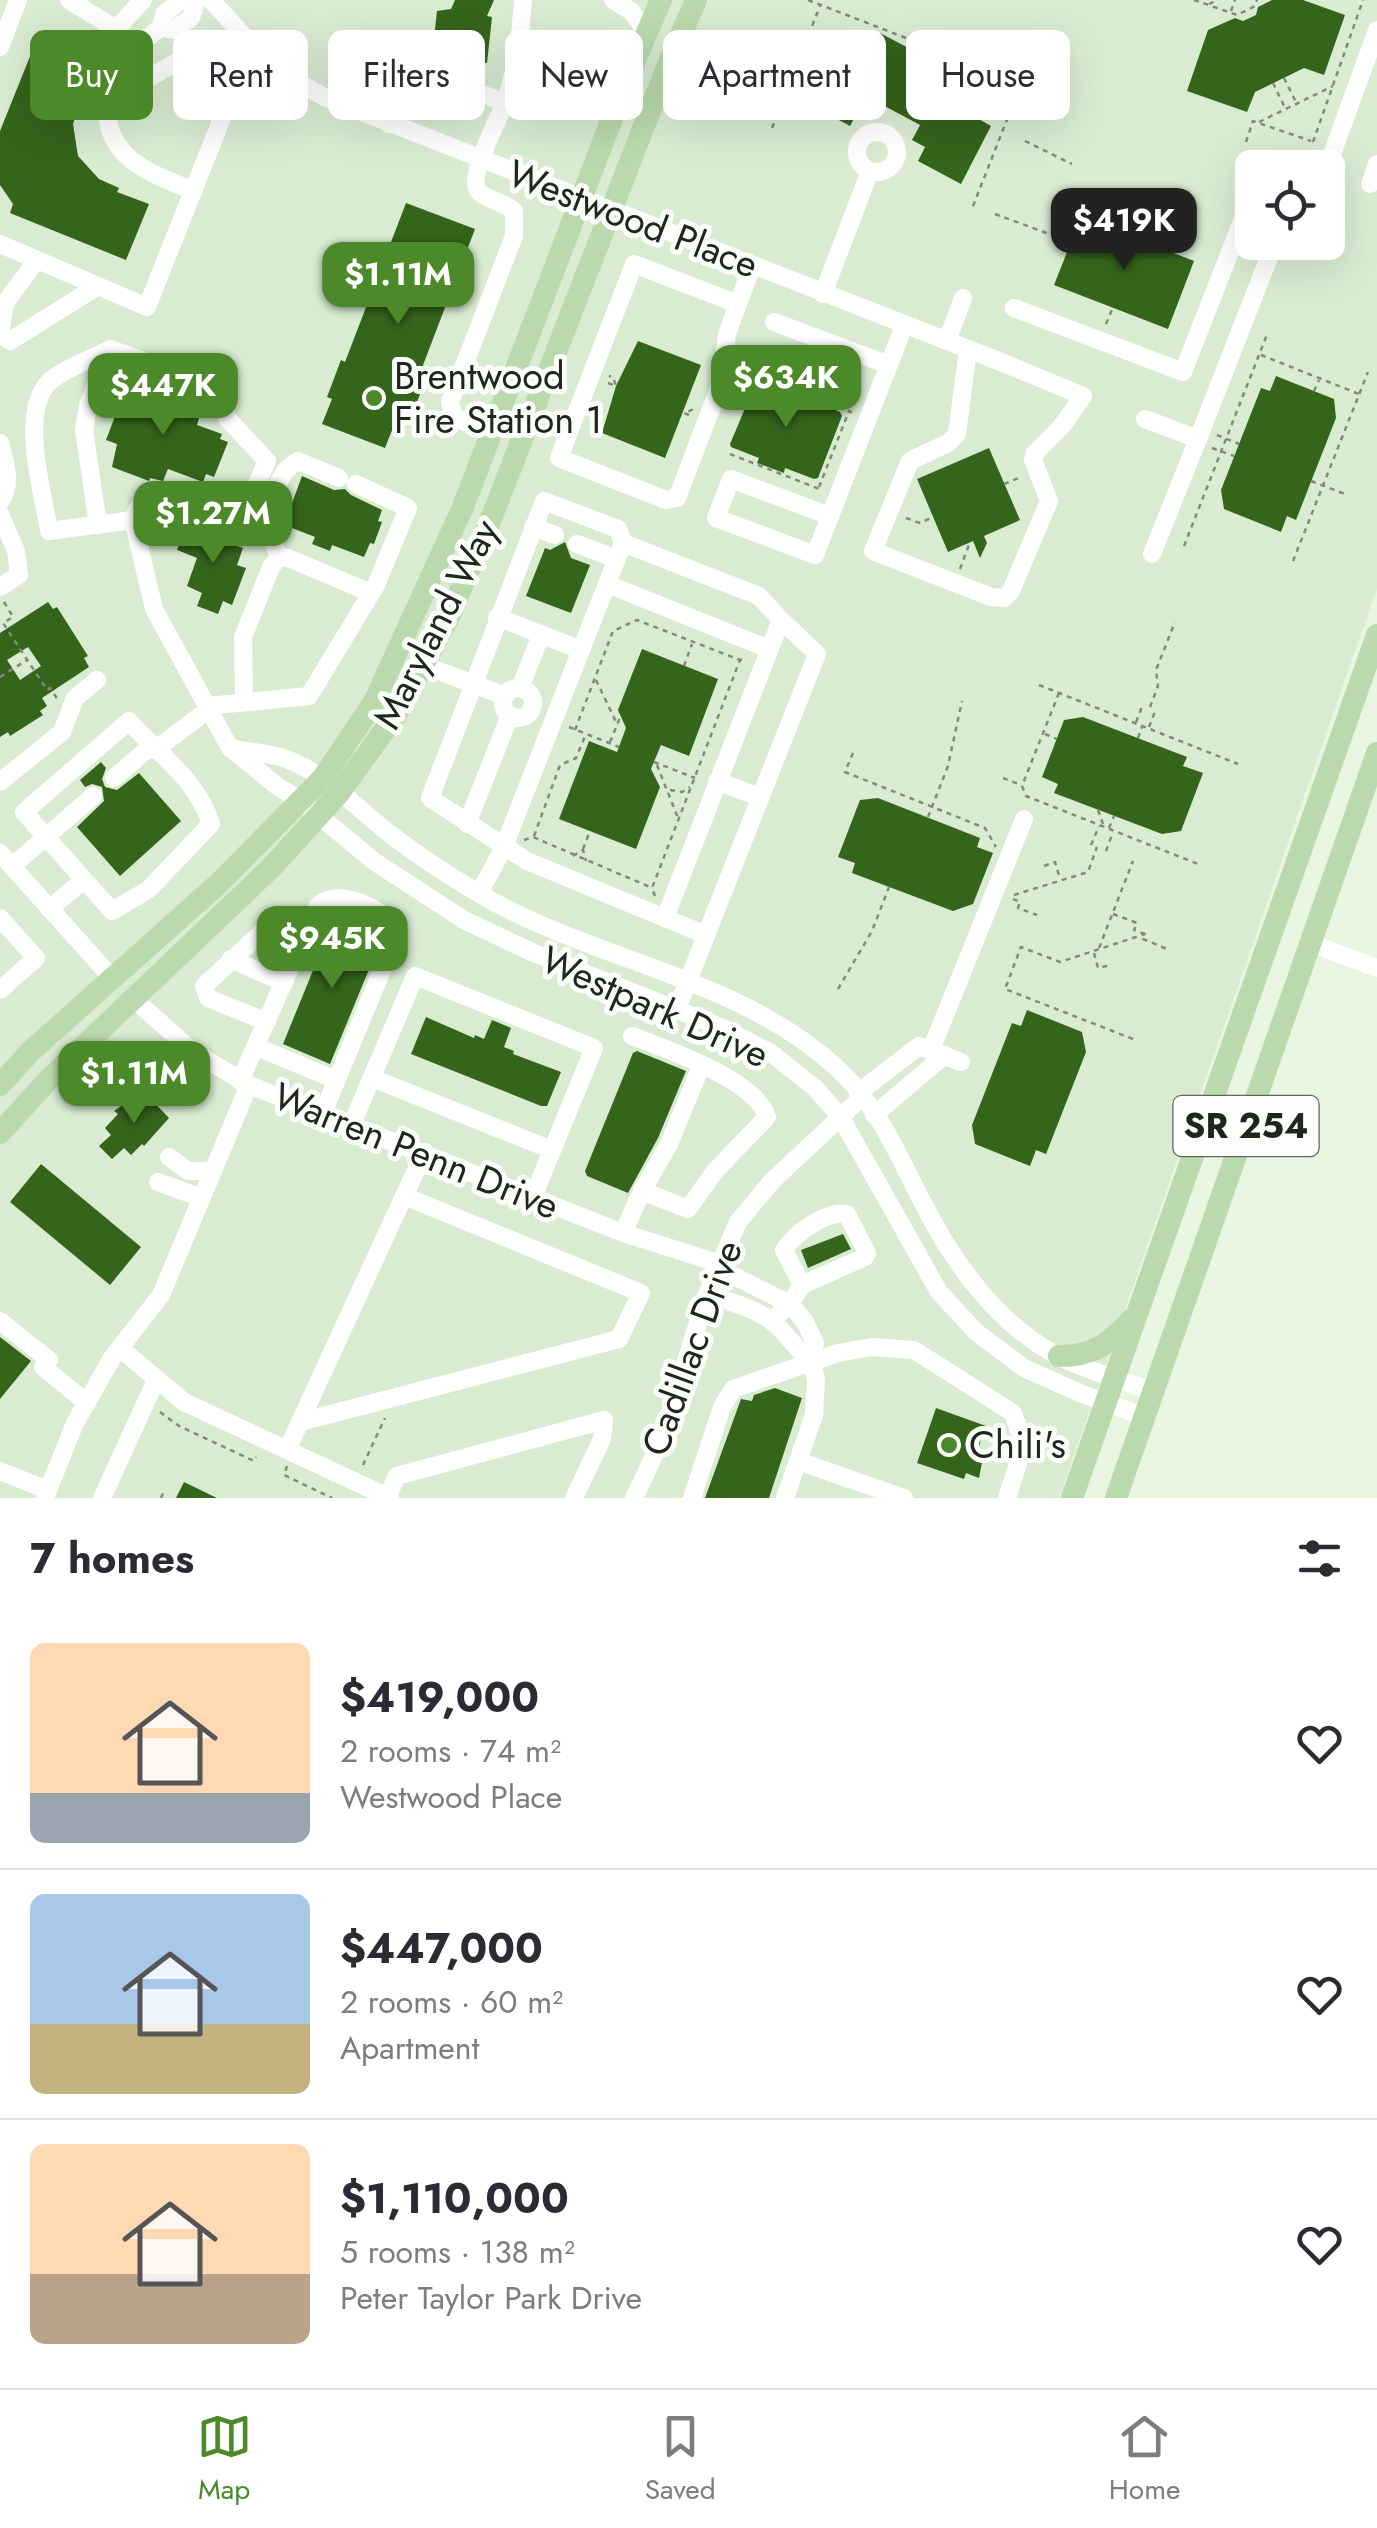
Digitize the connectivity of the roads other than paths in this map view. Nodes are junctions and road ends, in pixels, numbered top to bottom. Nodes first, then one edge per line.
1 (18, 0) edge
2 (70, 0) edge
3 (143, 0) edge
4 (194, 0) edge
5 (523, 0) edge
6 (614, 0) edge
7 (662, 0) edge
8 (696, 0) edge
9 (116, 29) joint
10 (520, 30) edge
11 (1377, 30) edge
12 (153, 33) edge
13 (647, 33) junction
14 (0, 47) edge
15 (153, 76) edge
16 (505, 103) joint
17 (106, 120) edge
18 (389, 124) junction
19 (1334, 150) edge
20 (480, 159) junction
21 (1377, 164) edge
22 (870, 171) dead end
23 (528, 178) junction
24 (1370, 184) dead end
25 (194, 190) junction
26 (582, 199) junction
27 (514, 210) junction
28 (610, 210) junction
29 (1235, 239) edge
30 (0, 244) edge
31 (36, 260) junction
32 (1269, 260) edge
33 (752, 266) junction
34 (98, 286) junction
35 (823, 294) junction
36 (964, 298) dead end
37 (738, 304) junction
38 (1014, 308) dead end
39 (774, 322) dead end
40 (904, 326) junction
41 (947, 342) junction
42 (110, 349) junction
43 (968, 349) junction
44 (889, 364) junction
45 (1145, 419) dead end
46 (490, 433) junction
47 (1199, 437) junction
48 (0, 443) edge
49 (510, 469) junction
50 (0, 502) edge
51 (0, 514) edge
52 (830, 516) junction
53 (133, 520) junction
54 (98, 525) junction
55 (533, 526) junction
56 (555, 535) dead end
57 (577, 544) dead end
58 (620, 551) junction
59 (1152, 554) dead end
60 (279, 558) junction
61 (606, 584) junction
62 (0, 587) edge
63 (371, 593) junction
64 (497, 618) junction
65 (781, 620) junction
66 (1377, 634) edge
67 (541, 635) junction
68 (768, 648) junction
69 (581, 650) junction
70 (422, 665) junction
71 (98, 680) dead end
72 (472, 684) junction
73 (512, 692) junction
74 (244, 700) junction
75 (208, 707) junction
76 (532, 707) junction
77 (510, 716) junction
78 (554, 718) junction
79 (153, 748) junction
80 (230, 748) junction
81 (1377, 754) edge
82 (114, 778) dead end
83 (0, 782) edge
84 (717, 784) junction
85 (331, 785) junction
86 (93, 796) dead end
87 (759, 797) junction
88 (309, 807) junction
89 (1024, 818) dead end
90 (467, 824) junction
91 (46, 837) junction
92 (504, 848) junction
93 (6, 860) edge
94 (84, 880) junction
95 (479, 893) junction
96 (49, 909) junction
97 (0, 918) edge
98 (666, 918) junction
99 (1272, 929) junction
100 (706, 935) junction
101 (1310, 943) junction
102 (300, 946) junction
103 (231, 959) junction
104 (1377, 968) edge
105 (112, 978) junction
106 (688, 982) junction
107 (284, 983) junction
108 (0, 990) edge
109 (719, 995) junction
110 (135, 1000) junction
111 (677, 1010) junction
112 (267, 1022) junction
113 (708, 1022) junction
114 (632, 1036) dead end
115 (257, 1046) junction
116 (939, 1053) junction
117 (702, 1064) junction
118 (372, 1078) junction
119 (336, 1080) junction
120 (245, 1083) junction
121 (0, 1085) edge
122 (860, 1096) junction
123 (323, 1113) junction
124 (874, 1115) junction
125 (840, 1116) junction
126 (352, 1124) junction
127 (0, 1133) edge
128 (552, 1150) junction
129 (425, 1152) junction
130 (169, 1157) dead end
131 (213, 1172) junction
132 (158, 1182) dead end
133 (642, 1191) junction
134 (404, 1196) junction
135 (532, 1197) junction
136 (202, 1198) junction
137 (624, 1233) junction
138 (717, 1265) junction
139 (802, 1285) junction
140 (706, 1294) junction
141 (790, 1304) junction
142 (1137, 1314) junction
143 (0, 1321) edge
144 (772, 1321) junction
145 (120, 1348) junction
146 (1059, 1356) junction
147 (812, 1360) junction
148 (1114, 1378) junction
149 (156, 1380) junction
150 (1153, 1392) junction
151 (87, 1403) junction
152 (1105, 1404) junction
153 (1145, 1417) junction
154 (300, 1422) junction
155 (288, 1457) junction
156 (798, 1461) junction
157 (0, 1471) edge
158 (46, 1494) edge
159 (110, 1495) edge
160 (389, 1497) edge
161 (574, 1498) edge
162 (634, 1498) edge
163 (692, 1498) edge
164 (786, 1498) edge
165 (904, 1498) edge
166 (1007, 1498) edge
167 (1072, 1498) edge
168 (1116, 1498) edge

1 - 14 street
2 - 9 street
3 - 9 street
4 - 12 street
4 - 18 street, Westwood Place
5 - 10 street
6 - 13 street
7 - 13 main road, Maryland Way
8 - 28 main road, Maryland Way
11 - 19 street
13 - 26 main road, Maryland Way
15 - 25 street
16 - 18 street
16 - 20 street
17 - 25 street
18 - 20 street, Westwood Place
20 - 23 street, Westwood Place
20 - 27 street
21 - 24 street
22 - 35 street
23 - 26 street, Westwood Place
23 - 27 street
25 - 34 street
26 - 28 street, Westwood Place
26 - 46 main road, Maryland Way
27 - 46 street
28 - 33 street, Westwood Place
28 - 49 main road, Maryland Way
29 - 38 street
30 - 31 street
31 - 34 street
31 - 34 street
32 - 47 street
33 - 35 street, Westwood Place
33 - 37 street
35 - 40 street, Westwood Place
36 - 41 street
37 - 37 street
39 - 44 street
40 - 41 street, Westwood Place
40 - 44 street
41 - 43 street, Westwood Place
42 - 53 street
42 - 54 street
42 - 54 street
43 - 43 street, Westwood Place
44 - 52 street
45 - 47 street
46 - 49 main road
46 - 85 main road, Maryland Way
47 - 59 street
48 - 50 street
49 - 70 main road, Maryland Way
51 - 62 street
52 - 52 street
53 - 54 street
53 - 75 street
55 - 56 street
55 - 58 street
55 - 64 street
57 - 58 street
58 - 61 street
58 - 65 street
60 - 63 street
60 - 63 street
60 - 74 street
61 - 68 street
61 - 69 street
63 - 74 street
64 - 67 street
64 - 72 street
65 - 68 street
65 - 87 street
66 - 99 main road, SR 254
67 - 69 street
67 - 73 street
68 - 84 street
69 - 78 street
70 - 72 street
70 - 85 main road, Maryland Way
71 - 83 street
72 - 73 street
72 - 90 street
73 - 76 street
73 - 77 street
74 - 75 street
75 - 79 street
75 - 80 street
76 - 77 street
76 - 78 street
77 - 90 street
78 - 92 street
79 - 82 street
79 - 91 street
79 - 94 street
80 - 85 street, Westpark Drive
80 - 88 street, Westpark Drive
81 - 101 main road, SR 254
84 - 87 street
84 - 98 street
85 - 88 main road, Maryland Way
85 - 95 street, Westpark Drive
86 - 91 street
87 - 100 street
88 - 105 main road, Maryland Way
88 - 110 main road, Maryland Way
88 - 111 street, Westpark Drive
89 - 116 street
90 - 92 street
91 - 93 street
91 - 94 street
92 - 95 street
92 - 98 street
93 - 96 street
94 - 96 street
95 - 106 street, Westpark Drive
96 - 105 street
97 - 108 street
98 - 100 street
99 - 101 main road
99 - 142 main road, SR 254
100 - 106 street
101 - 104 street
101 - 150 main road, SR 254
102 - 103 street
102 - 107 street
102 - 119 street
103 - 107 street
103 - 112 street
105 - 110 main road
105 - 121 main road, Maryland Way
106 - 109 street, Westpark Drive
106 - 111 street
107 - 112 street
109 - 113 street
109 - 122 street, Westpark Drive
110 - 120 street, Warren Penn Drive
110 - 127 main road, Maryland Way
111 - 113 street, Westpark Drive
112 - 115 street
113 - 125 street, Westpark Drive
114 - 117 street
115 - 119 street
115 - 120 street
116 - 122 street, Cadillac Drive
116 - 124 street
117 - 133 street
117 - 133 street
118 - 126 street
118 - 128 street
118 - 128 street
119 - 123 street
120 - 123 street, Warren Penn Drive
120 - 131 street
122 - 124 street, Westpark Drive
122 - 125 street, Cadillac Drive
123 - 126 street, Warren Penn Drive
124 - 146 street, Westpark Drive
125 - 138 street, Cadillac Drive
125 - 152 street, Westpark Drive
126 - 129 street, Warren Penn Drive
128 - 135 street
129 - 134 street
129 - 135 street, Warren Penn Drive
130 - 131 street
131 - 136 street
132 - 136 street
133 - 137 street
134 - 154 street
134 - 154 street
135 - 137 street, Warren Penn Drive
136 - 145 street
137 - 138 street, Warren Penn Drive
138 - 140 street, Cadillac Drive
138 - 141 street, Warren Penn Drive
139 - 139 street
139 - 141 street
140 - 144 street
140 - 162 street, Cadillac Drive
141 - 144 street
141 - 147 street
142 - 146 main road
142 - 148 main road, SR 254
143 - 151 street
144 - 147 street
145 - 149 street
145 - 151 street
146 - 148 street, Westpark Drive
147 - 156 street
147 - 163 street
147 - 166 street
148 - 150 street, Westpark Drive
148 - 152 main road, SR 254
149 - 155 street
149 - 159 street
150 - 153 main road, SR 254
151 - 158 street
152 - 153 street, Westpark Drive
152 - 167 main road, SR 254
153 - 168 main road, SR 254
154 - 155 street
155 - 160 street
156 - 164 street
156 - 165 street
157 - 158 street
160 - 161 street

